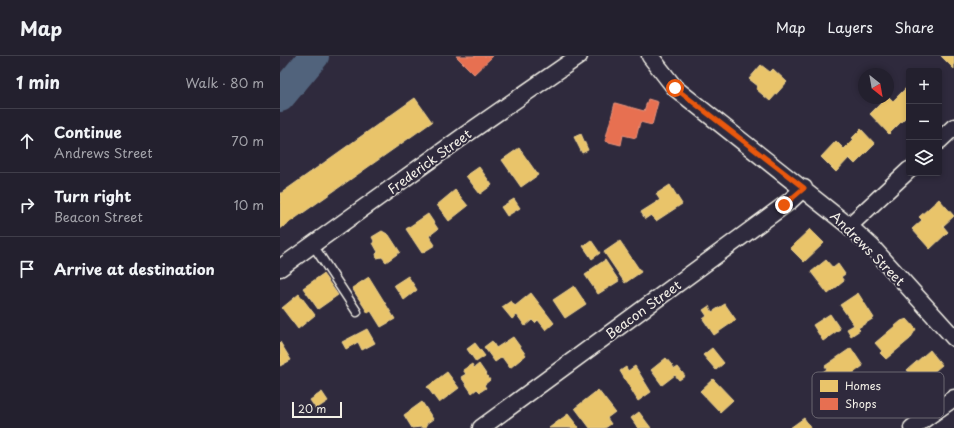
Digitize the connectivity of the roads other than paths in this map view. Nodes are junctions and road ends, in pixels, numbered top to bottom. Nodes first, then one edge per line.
1 (579, 56) edge
2 (650, 56) edge
3 (954, 127) edge
4 (940, 140) edge
5 (906, 173) edge
6 (804, 188) junction
7 (849, 226) junction
8 (313, 245) junction
9 (280, 268) edge
10 (357, 312) dead end
11 (954, 338) edge
12 (954, 398) edge
13 (944, 405) edge
14 (926, 418) edge
15 (481, 428) edge
16 (912, 428) edge

1 - 8 street, Frederick Street
2 - 6 street, Andrews Street
3 - 4 street
5 - 7 street
6 - 7 street, Andrews Street
6 - 15 street, Beacon Street
7 - 11 street, Andrews Street
8 - 9 street, Frederick Street
8 - 10 lane
12 - 13 street
14 - 16 street

